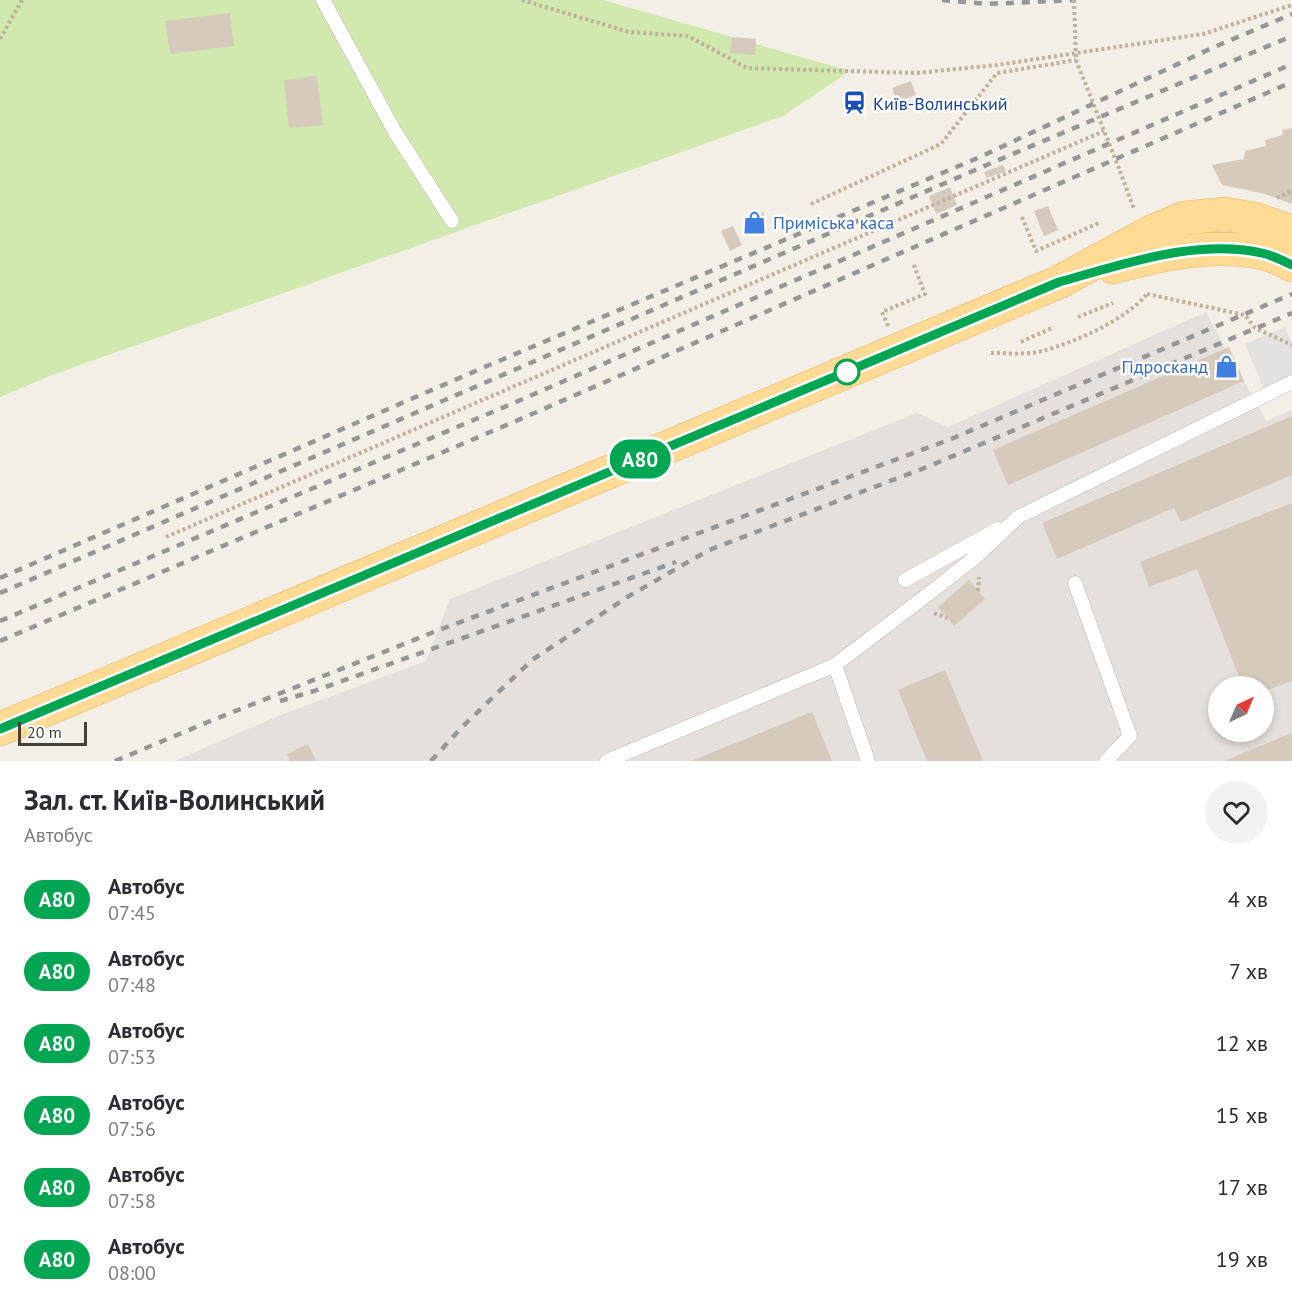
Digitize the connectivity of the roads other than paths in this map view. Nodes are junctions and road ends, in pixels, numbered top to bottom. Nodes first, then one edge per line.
1 (323, 0) edge
2 (452, 221) dead end
3 (1292, 232) edge
4 (1292, 265) edge
5 (1059, 282) junction
6 (1292, 382) edge
7 (1018, 517) junction
8 (905, 580) dead end
9 (1075, 583) dead end
10 (835, 665) junction
11 (0, 729) edge
12 (607, 761) edge
13 (868, 761) edge
14 (1106, 761) edge

1 - 2 lane
3 - 5 main road
4 - 5 main road
5 - 11 main road
6 - 7 lane
7 - 8 lane
7 - 10 lane
9 - 14 lane
10 - 12 lane
10 - 13 lane

